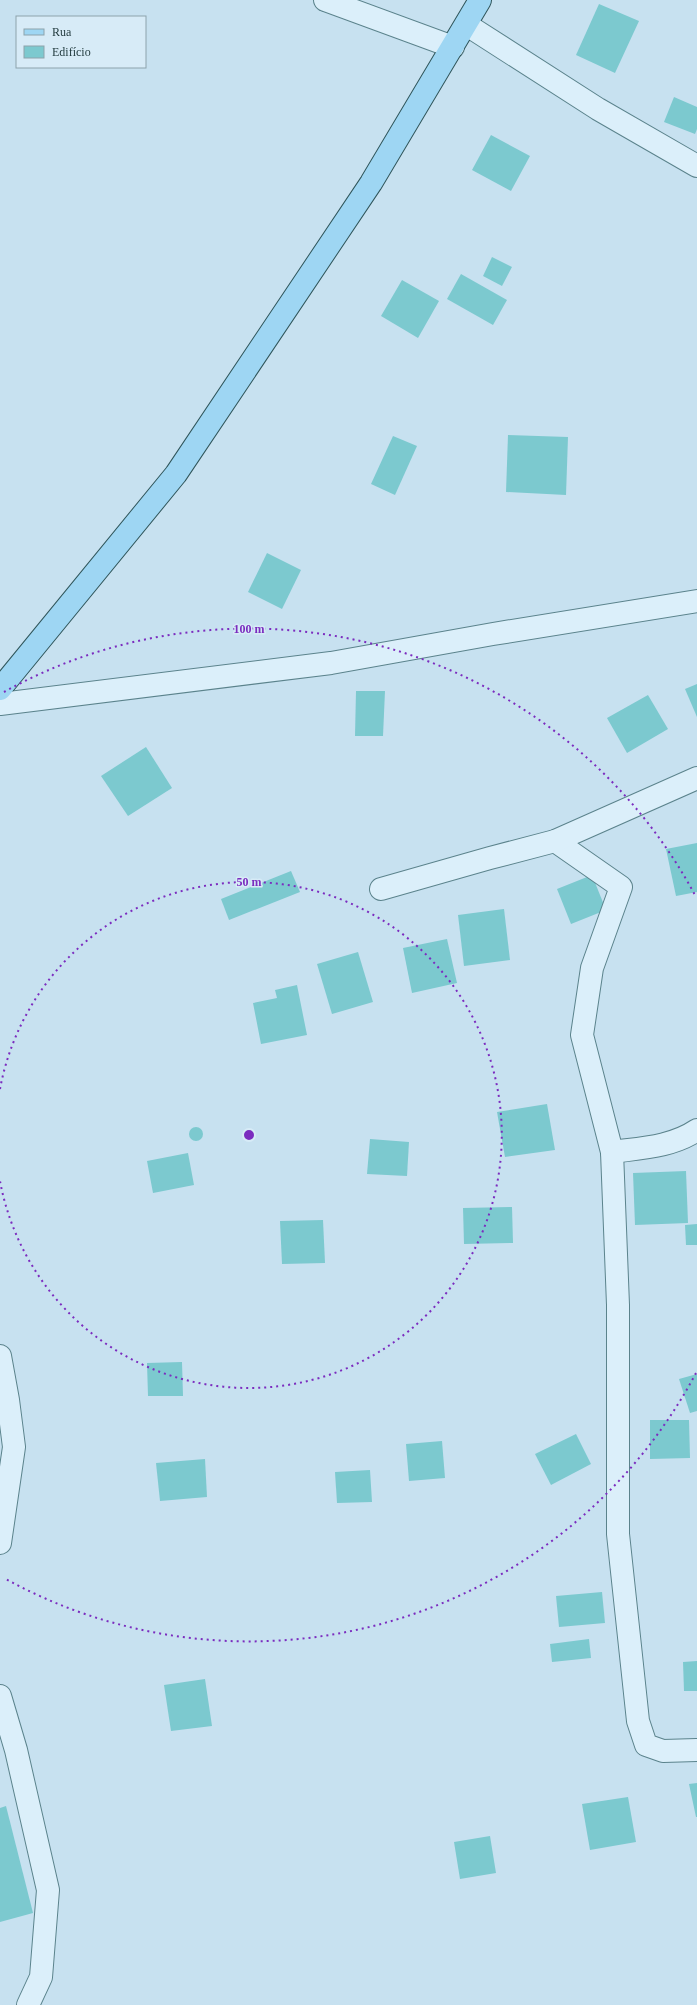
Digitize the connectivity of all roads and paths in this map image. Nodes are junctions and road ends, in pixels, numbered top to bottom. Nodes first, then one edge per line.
1 (326, 0) edge
2 (480, 0) edge
3 (466, 25) junction
4 (453, 47) junction
5 (697, 166) edge
6 (697, 601) edge
7 (0, 689) edge
8 (0, 704) edge
9 (697, 778) edge
10 (555, 841) junction
11 (381, 889) dead end
12 (697, 1130) edge
13 (612, 1152) junction
14 (0, 1356) edge
15 (0, 1543) edge
16 (0, 1696) edge
17 (697, 1750) edge
18 (28, 2005) edge

1 - 4 street
2 - 3 main road
3 - 4 main road
3 - 5 street
4 - 7 main road
6 - 8 street
9 - 10 street
10 - 11 street
10 - 13 street
12 - 13 street
13 - 17 street
14 - 15 street
16 - 18 street

